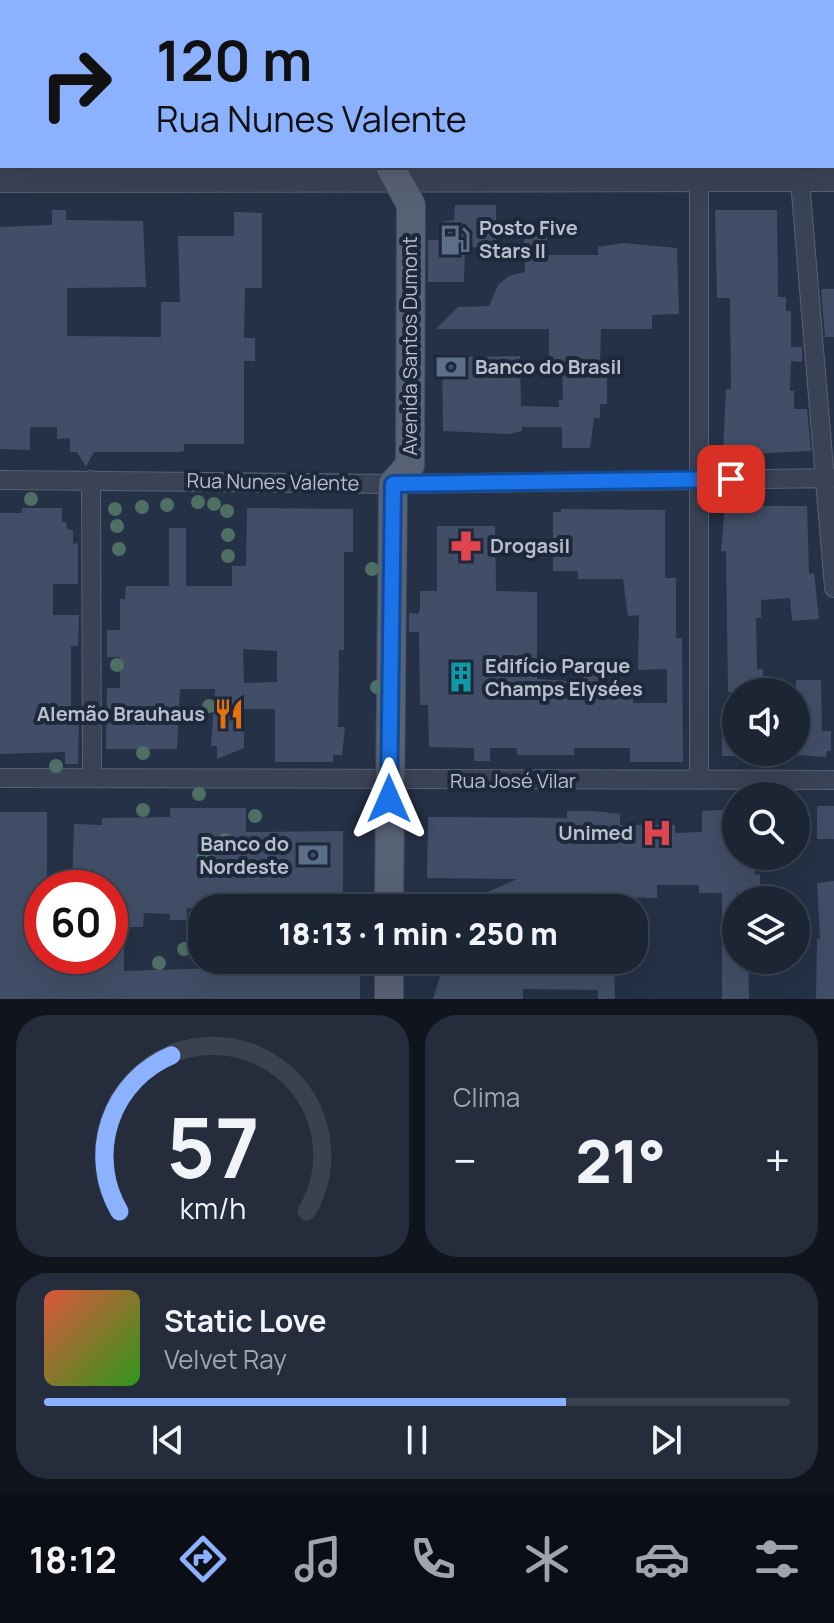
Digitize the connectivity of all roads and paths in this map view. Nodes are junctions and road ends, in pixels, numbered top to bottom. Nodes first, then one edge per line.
1 (699, 173) edge
2 (80, 174) edge
3 (394, 174) edge
4 (834, 180) edge
5 (0, 181) edge
6 (800, 181) junction
7 (829, 478) edge
8 (699, 479) junction
9 (0, 480) edge
10 (91, 480) junction
11 (393, 484) junction
12 (834, 588) edge
13 (92, 777) junction
14 (0, 778) edge
15 (699, 780) junction
16 (834, 780) edge
17 (389, 781) junction
18 (389, 894) edge
19 (389, 974) edge
20 (389, 999) edge

1 - 3 street
1 - 6 street
1 - 8 street
2 - 3 street
2 - 5 street
3 - 11 main road, Avenida Santos Dumont
4 - 6 street
6 - 7 street
7 - 8 street, Rua Nunes Valente
7 - 12 street
8 - 11 street, Rua Nunes Valente
8 - 15 street
9 - 10 street, Rua Nunes Valente
10 - 11 street, Rua Nunes Valente
10 - 13 street
11 - 17 main road, Avenida Santos Dumont
13 - 14 street, Rua José Vilar
13 - 17 street, Rua José Vilar
15 - 16 street, Rua José Vilar
15 - 17 street, Rua José Vilar
17 - 18 main road, Avenida Santos Dumont
19 - 20 main road

